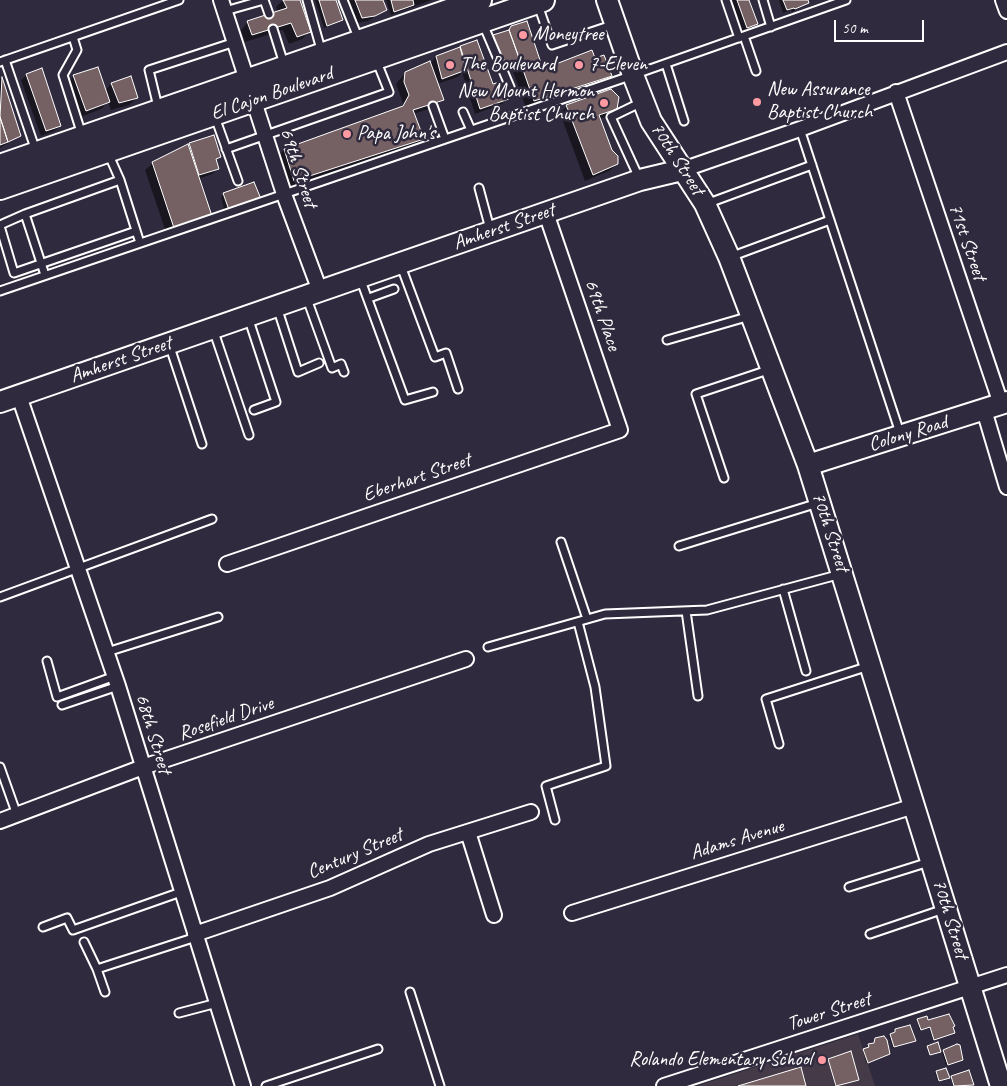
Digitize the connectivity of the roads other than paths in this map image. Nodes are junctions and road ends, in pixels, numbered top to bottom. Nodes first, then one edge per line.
1 (179, 0) edge
2 (264, 0) edge
3 (307, 0) edge
4 (343, 0) edge
5 (607, 0) edge
6 (726, 0) edge
7 (763, 0) edge
8 (846, 0) edge
9 (1003, 0) edge
10 (540, 1) edge
11 (456, 4) edge
12 (223, 6) edge
13 (1007, 10) edge
14 (481, 11) edge
15 (269, 14) dead end
16 (615, 24) junction
17 (771, 27) junction
18 (273, 28) dead end
19 (72, 37) junction
20 (741, 37) junction
21 (235, 42) junction
22 (360, 42) junction
23 (1007, 52) edge
24 (323, 55) junction
25 (376, 59) junction
26 (3, 61) edge
27 (666, 64) junction
28 (285, 68) junction
29 (756, 71) dead end
30 (632, 75) junction
31 (510, 88) dead end
32 (252, 90) junction
33 (896, 92) junction
34 (643, 102) junction
35 (433, 106) dead end
36 (159, 111) junction
37 (463, 112) dead end
38 (214, 114) junction
39 (684, 121) dead end
40 (800, 129) junction
41 (471, 130) junction
42 (266, 136) junction
43 (83, 138) junction
44 (445, 139) junction
45 (226, 149) junction
46 (107, 151) junction
47 (37, 154) junction
48 (812, 165) junction
49 (0, 166) edge
50 (682, 170) junction
51 (120, 180) junction
52 (640, 180) junction
53 (238, 181) dead end
54 (0, 188) edge
55 (479, 188) dead end
56 (284, 194) junction
57 (705, 204) junction
58 (546, 213) junction
59 (25, 214) junction
60 (830, 220) junction
61 (0, 225) edge
62 (136, 231) junction
63 (491, 232) junction
64 (140, 243) junction
65 (729, 257) junction
66 (400, 263) junction
67 (42, 264) junction
68 (45, 275) junction
69 (360, 277) junction
70 (394, 289) dead end
71 (0, 291) edge
72 (313, 294) junction
73 (369, 298) junction
74 (276, 306) junction
75 (753, 315) junction
76 (248, 316) junction
77 (213, 328) junction
78 (667, 340) dead end
79 (169, 344) junction
80 (319, 363) dead end
81 (774, 368) junction
82 (344, 372) dead end
83 (458, 389) dead end
84 (433, 392) dead end
85 (9, 399) edge
86 (997, 405) edge
87 (254, 410) dead end
88 (620, 430) joint
89 (249, 435) dead end
90 (902, 436) junction
91 (202, 444) dead end
92 (808, 464) junction
93 (724, 478) dead end
94 (1007, 487) edge
95 (820, 502) junction
96 (212, 520) dead end
97 (562, 542) dead end
98 (679, 546) dead end
99 (227, 564) dead end
100 (79, 568) junction
101 (843, 573) junction
102 (783, 589) junction
103 (0, 596) edge
104 (686, 611) junction
105 (218, 617) dead end
106 (587, 619) junction
107 (578, 622) junction
108 (488, 647) dead end
109 (107, 652) junction
110 (466, 659) dead end
111 (48, 660) dead end
112 (871, 665) junction
113 (806, 671) dead end
114 (116, 681) junction
115 (698, 696) dead end
116 (62, 705) dead end
117 (779, 744) dead end
118 (0, 767) edge
119 (143, 768) junction
120 (914, 806) junction
121 (531, 812) dead end
122 (17, 815) junction
123 (555, 820) dead end
124 (0, 821) edge
125 (468, 832) junction
126 (932, 861) junction
127 (849, 887) dead end
128 (181, 892) junction
129 (946, 908) junction
130 (572, 913) dead end
131 (494, 915) dead end
132 (43, 927) dead end
133 (870, 934) dead end
134 (196, 935) junction
135 (84, 942) dead end
136 (97, 969) junction
137 (1007, 975) edge
138 (971, 987) junction
139 (105, 992) dead end
140 (410, 992) dead end
141 (217, 1003) junction
142 (179, 1013) dead end
143 (378, 1049) dead end
144 (242, 1086) edge
145 (266, 1086) edge
146 (440, 1086) edge
147 (664, 1086) edge
148 (1001, 1086) edge

1 - 19 lane
2 - 12 lane
2 - 15 lane
3 - 24 lane
4 - 22 lane
5 - 16 main road, 70th Street
6 - 20 lane
7 - 17 lane
8 - 17 lane
9 - 13 street
10 - 14 main road, El Cajon Boulevard
10 - 16 lane
11 - 14 main road, El Cajon Boulevard
11 - 22 main road, El Cajon Boulevard
12 - 21 street, 69th Street
14 - 25 main road, El Cajon Boulevard
14 - 31 lane
16 - 30 main road, 70th Street
17 - 20 lane
18 - 28 lane
19 - 26 lane
19 - 43 lane
20 - 27 lane
20 - 29 lane
21 - 32 street, 69th Street
21 - 36 lane
22 - 24 main road, El Cajon Boulevard
23 - 33 street, Amherst Street
24 - 28 main road, El Cajon Boulevard
25 - 32 main road, El Cajon Boulevard
25 - 42 lane
26 - 47 lane
27 - 30 lane
27 - 39 lane
28 - 32 main road, El Cajon Boulevard
30 - 34 main road, 70th Street
30 - 41 lane
32 - 36 main road, El Cajon Boulevard
32 - 38 main road, El Cajon Boulevard
32 - 42 street, 69th Street
33 - 40 street, Amherst Street
33 - 86 street, 71st Street
34 - 50 main road, 70th Street
34 - 52 lane
35 - 44 lane
36 - 43 main road, El Cajon Boulevard
37 - 41 lane
38 - 45 lane
38 - 46 main road, El Cajon Boulevard
40 - 48 lane
40 - 50 street, Amherst Street
41 - 44 lane
42 - 45 lane
42 - 56 street, 69th Street
43 - 47 main road, El Cajon Boulevard
44 - 56 lane
45 - 53 lane
46 - 51 lane
46 - 54 main road, El Cajon Boulevard
47 - 49 main road, El Cajon Boulevard
48 - 57 lane
48 - 60 lane
50 - 52 main road, Amherst Street
50 - 57 main road, 70th Street
51 - 59 lane
51 - 62 lane
52 - 58 main road, Amherst Street
55 - 63 lane
56 - 64 lane
56 - 72 street, 69th Street
57 - 65 main road, 70th Street
58 - 63 main road, Amherst Street
58 - 88 street, 69th Place
59 - 61 lane
59 - 67 lane
60 - 65 lane
60 - 90 lane
61 - 67 lane
62 - 64 lane
62 - 67 lane
63 - 66 main road, Amherst Street
64 - 68 lane
65 - 75 main road, 70th Street
66 - 69 main road, Amherst Street
66 - 83 lane
67 - 68 lane
68 - 71 lane
69 - 72 main road, Amherst Street
69 - 73 lane
70 - 73 lane
72 - 74 main road, Amherst Street
72 - 82 lane
73 - 84 lane
74 - 76 main road, Amherst Street
74 - 80 lane
75 - 78 lane
75 - 81 main road, 70th Street
76 - 77 main road, Amherst Street
76 - 87 lane
77 - 79 main road, Amherst Street
77 - 89 lane
79 - 85 main road, Amherst Street
79 - 91 lane
81 - 92 main road, 70th Street
81 - 93 lane
85 - 100 street, 68th Street
86 - 90 main road, Colony Road
86 - 94 street, 71st Street
88 - 99 street, Eberhart Street
90 - 92 main road, Colony Road
92 - 95 main road, 70th Street
95 - 98 lane
95 - 101 main road, 70th Street
96 - 100 lane
97 - 106 lane
100 - 103 lane
100 - 109 street, 68th Street
101 - 102 lane
101 - 112 main road, 70th Street
102 - 104 lane
102 - 113 lane
104 - 106 lane
104 - 115 lane
105 - 109 lane
106 - 107 lane
107 - 108 lane
107 - 123 lane
109 - 114 street, 68th Street
110 - 119 street, Rosefield Drive
111 - 114 lane
112 - 117 lane
112 - 120 main road, 70th Street
114 - 116 lane
114 - 119 street, 68th Street
118 - 122 lane
119 - 122 street, Rosefield Drive
119 - 128 street, 68th Street
120 - 126 main road, 70th Street
120 - 130 street, Adams Avenue
121 - 125 street, Century Street
122 - 124 street, Rosefield Drive
125 - 131 street
125 - 134 street, Century Street
126 - 127 lane
126 - 129 main road, 70th Street
128 - 132 lane
128 - 134 street, 68th Street
129 - 133 lane
129 - 138 main road, 70th Street
134 - 136 lane
134 - 141 street, 68th Street
135 - 136 lane
136 - 139 lane
137 - 138 street, Tower Street
138 - 147 street, Tower Street
138 - 148 main road, 70th Street
140 - 146 lane
141 - 142 lane
141 - 144 street, 68th Street
143 - 145 lane

